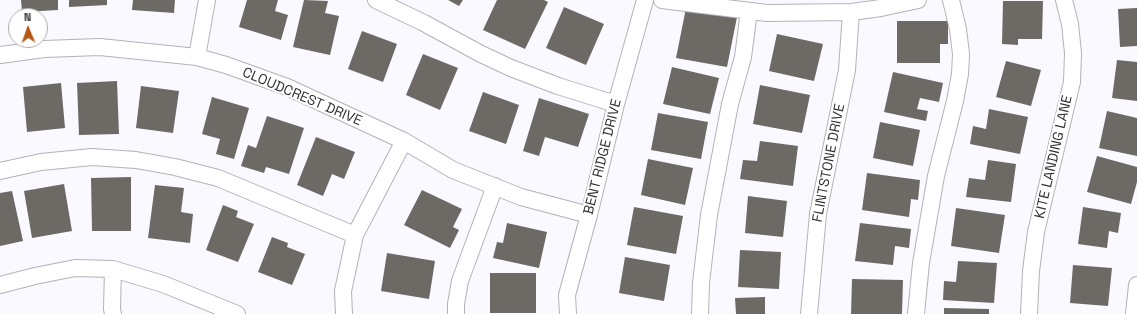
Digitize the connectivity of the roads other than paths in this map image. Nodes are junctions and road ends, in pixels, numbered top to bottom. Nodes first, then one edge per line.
1 (207, 0) edge
2 (376, 0) edge
3 (644, 0) edge
4 (662, 0) edge
5 (918, 0) edge
6 (951, 0) edge
7 (1064, 0) edge
8 (766, 7) edge
9 (749, 11) junction
10 (851, 12) junction
11 (0, 55) edge
12 (197, 57) junction
13 (616, 104) junction
14 (404, 142) junction
15 (0, 171) edge
16 (495, 186) junction
17 (589, 215) junction
18 (355, 235) junction
19 (113, 269) junction
20 (0, 285) edge
21 (1137, 285) edge
22 (113, 314) edge
23 (237, 314) edge
24 (344, 314) edge
25 (456, 314) edge
26 (568, 314) edge
27 (700, 314) edge
28 (809, 314) edge
29 (916, 314) edge
30 (1029, 314) edge
31 (1134, 314) edge

1 - 12 street
2 - 13 street
3 - 13 street, BENT RIDGE DRIVE
4 - 9 street
5 - 10 street
6 - 29 street
7 - 30 street, KITE LANDING LANE
8 - 9 street
8 - 10 street
9 - 27 street
10 - 28 street, FLINTSTONE DRIVE
11 - 12 street, CLOUDCREST DRIVE
12 - 14 street, CLOUDCREST DRIVE
13 - 17 street, BENT RIDGE DRIVE
14 - 16 street, CLOUDCREST DRIVE
14 - 18 street
15 - 18 street
16 - 17 street, CLOUDCREST DRIVE
16 - 25 street
17 - 26 street, BENT RIDGE DRIVE
18 - 24 street
19 - 20 street
19 - 22 street
19 - 23 street
21 - 31 street

